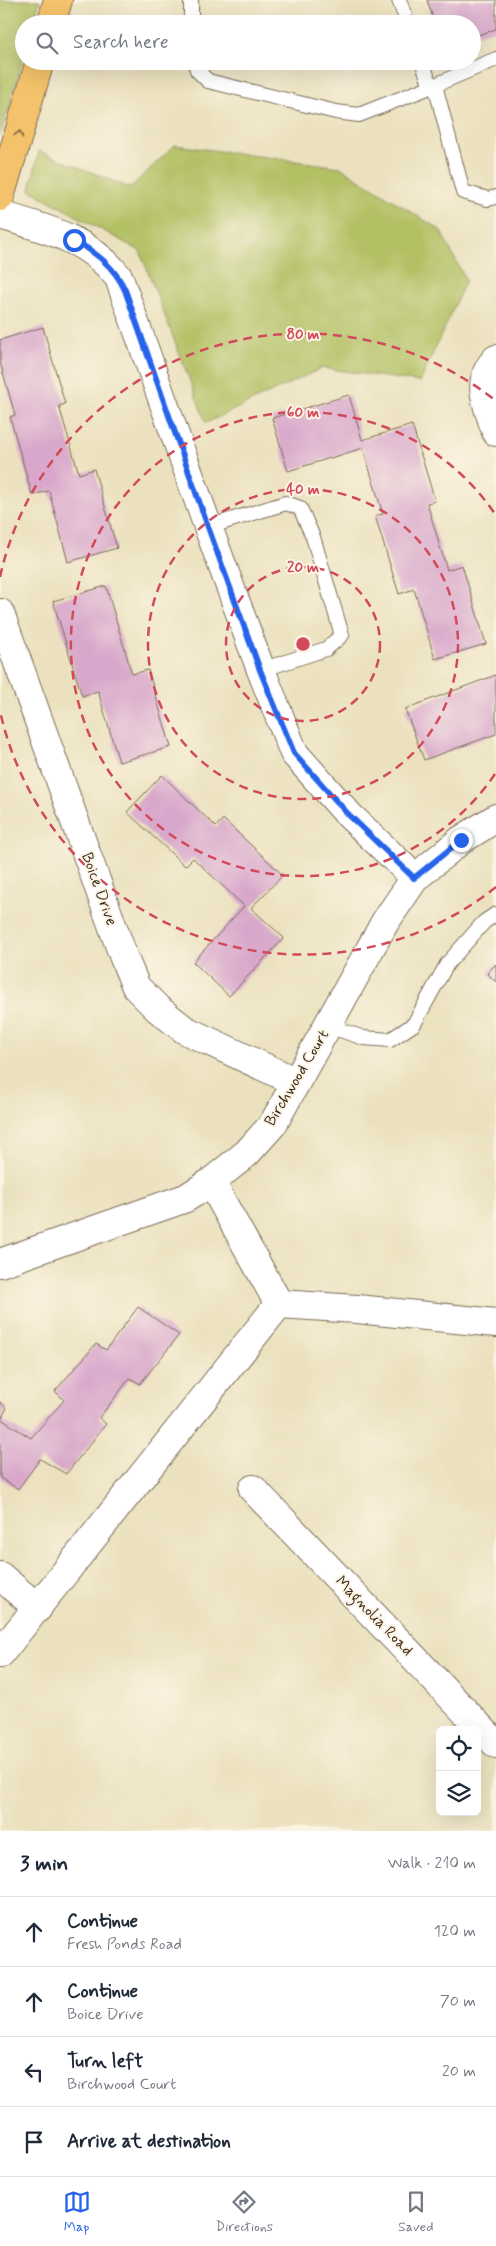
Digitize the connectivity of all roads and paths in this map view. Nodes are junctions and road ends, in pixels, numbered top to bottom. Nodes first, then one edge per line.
1 (58, 0) edge
2 (191, 0) edge
3 (399, 0) edge
4 (54, 15) edge
5 (190, 15) edge
6 (405, 15) edge
7 (496, 59) edge
8 (481, 65) edge
9 (37, 70) edge
10 (197, 70) edge
11 (426, 70) edge
12 (470, 70) edge
13 (433, 86) junction
14 (496, 197) edge
15 (0, 198) edge
16 (0, 215) edge
17 (496, 359) edge
18 (496, 432) edge
19 (208, 527) junction
20 (0, 613) edge
21 (260, 670) junction
22 (496, 818) edge
23 (414, 878) junction
24 (496, 914) edge
25 (328, 1026) junction
26 (296, 1082) junction
27 (211, 1182) junction
28 (0, 1263) edge
29 (279, 1304) junction
30 (496, 1323) edge
31 (253, 1488) dead end
32 (0, 1576) edge
33 (38, 1608) junction
34 (0, 1654) edge
35 (496, 1744) edge

1 - 4 highway
2 - 5 lane
3 - 6 lane
7 - 8 lane
15 -> 9 highway
10 - 13 lane
11 - 13 lane
12 - 13 lane
13 - 14 lane
16 - 19 street
17 - 18 street
19 - 21 street
19 - 21 lane
20 - 26 street, Boice Drive
21 - 23 street
22 - 23 street, Birchwood Court
23 - 25 street, Birchwood Court
24 - 25 lane
25 - 26 street, Birchwood Court
26 - 27 street, Birchwood Court
27 - 28 street, Birchwood Court
27 - 29 street
29 - 30 street
29 - 33 street
31 - 35 street, Magnolia Road
32 - 33 street
33 - 34 street

